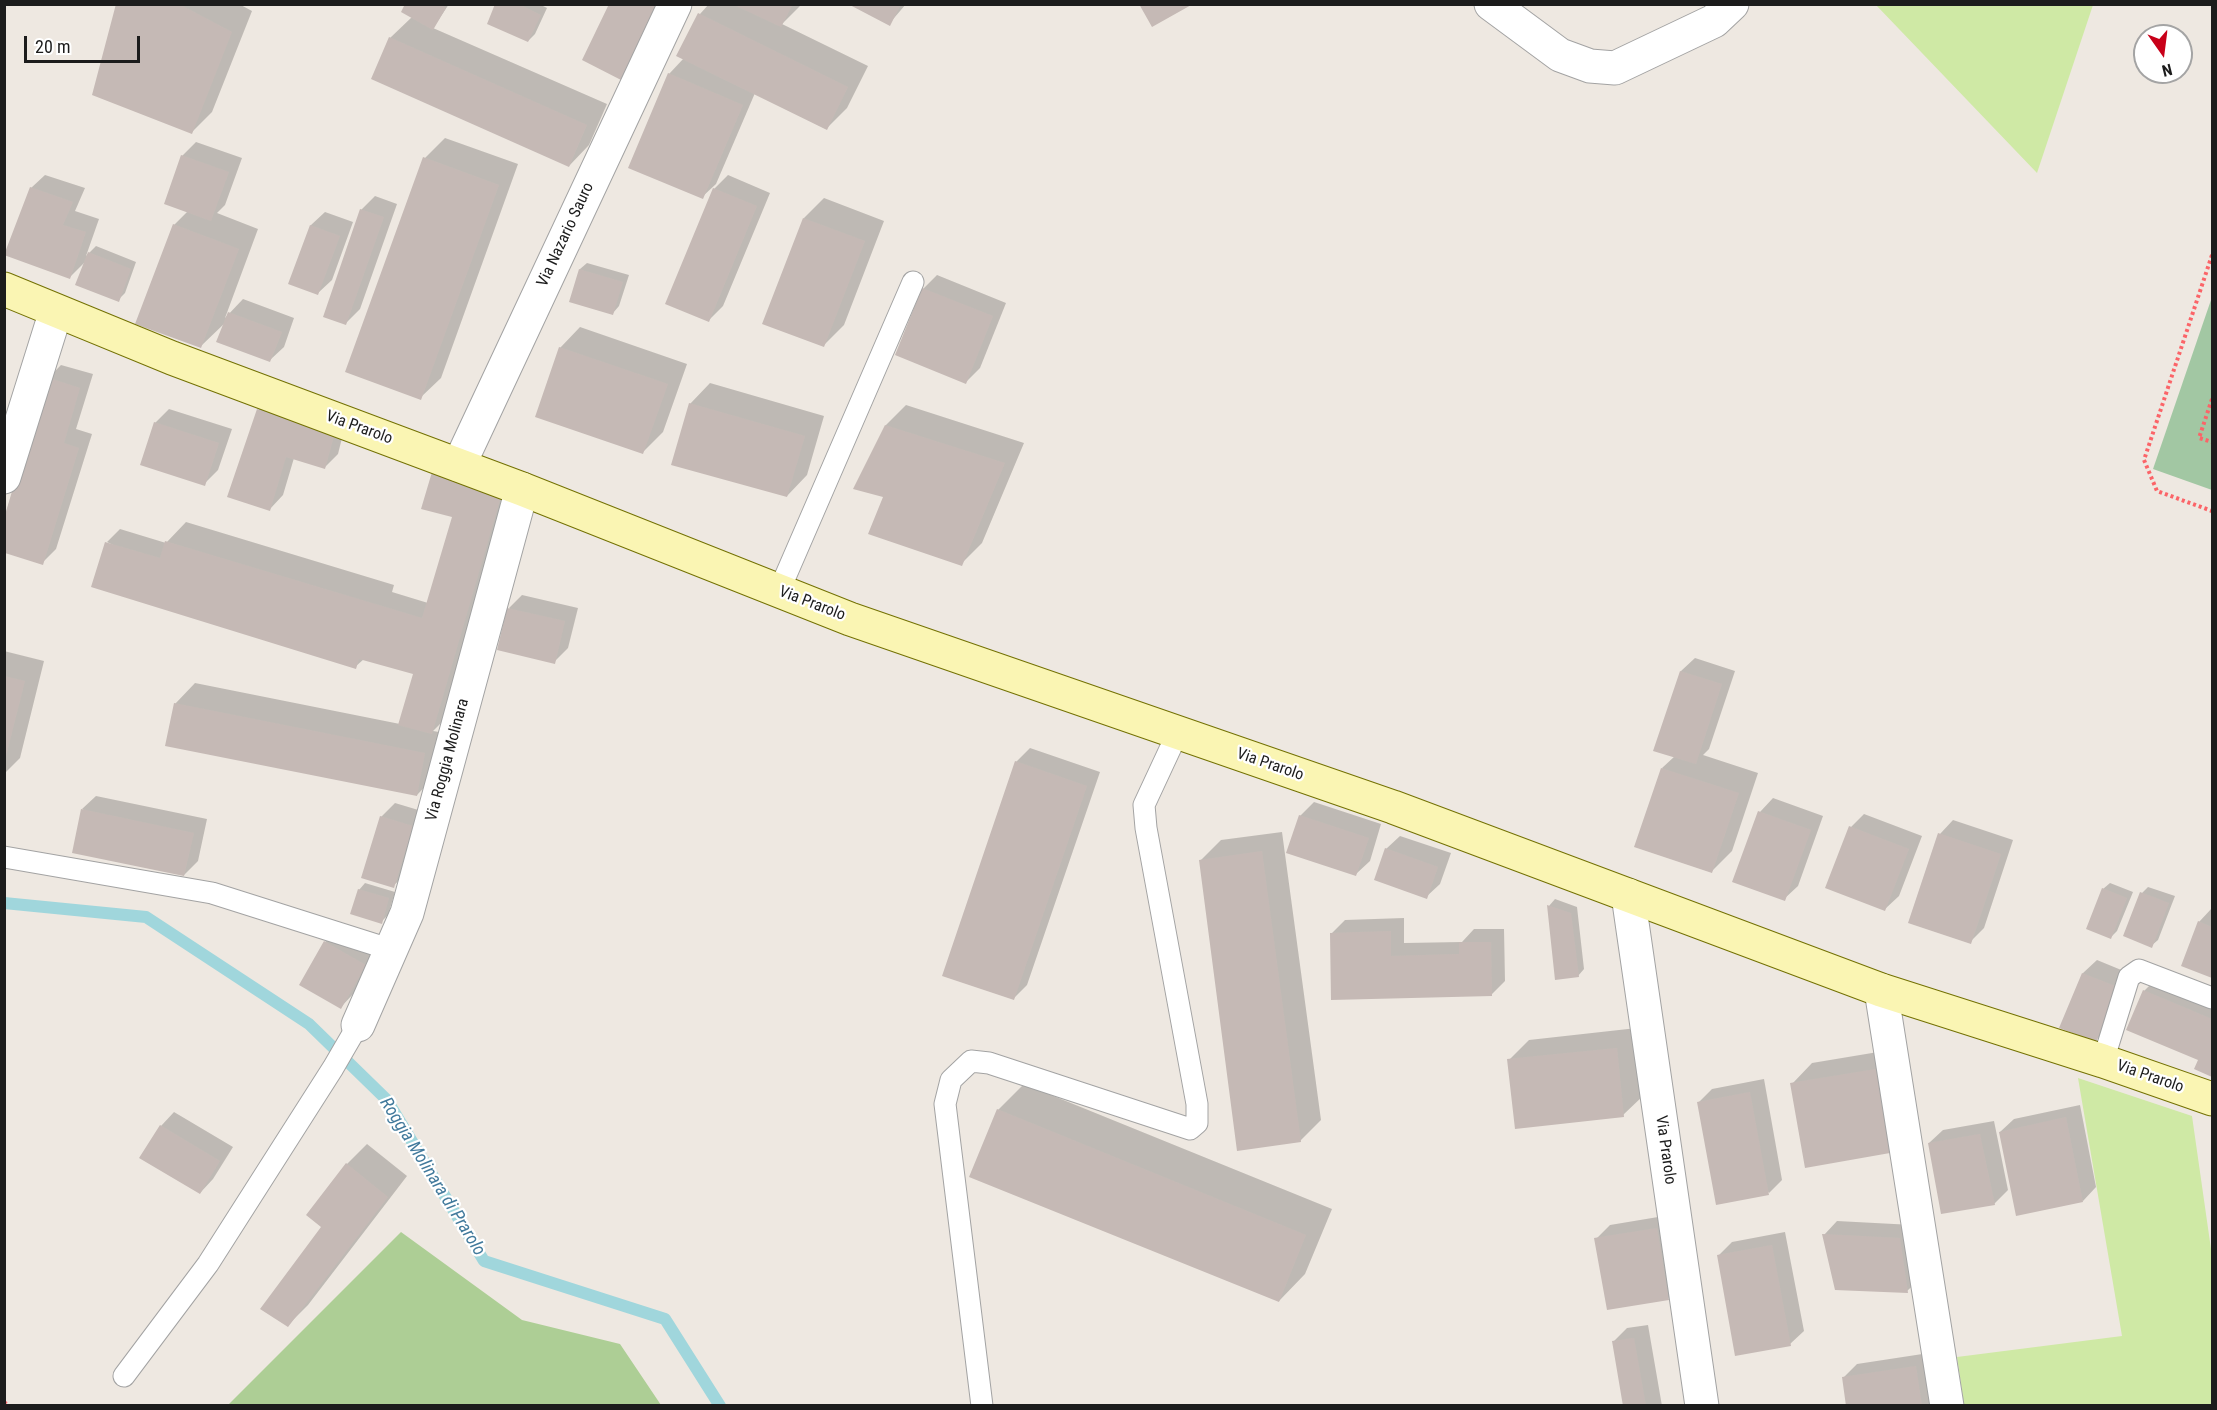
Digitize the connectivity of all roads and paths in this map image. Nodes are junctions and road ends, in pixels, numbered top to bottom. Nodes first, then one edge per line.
1 (675, 4) edge
2 (1491, 4) edge
3 (1732, 4) edge
4 (2212, 255) edge
5 (913, 282) dead end
6 (4, 290) edge
7 (56, 310) junction
8 (2212, 399) edge
9 (2212, 442) edge
10 (459, 465) junction
11 (4, 477) edge
12 (522, 489) junction
13 (2212, 511) edge
14 (779, 591) junction
15 (1178, 732) junction
16 (4, 857) edge
17 (1628, 895) junction
18 (392, 950) junction
19 (1881, 990) junction
20 (2212, 998) edge
21 (358, 1024) joint
22 (2103, 1061) junction
23 (2212, 1099) edge
24 (124, 1376) dead end
25 (4, 1402) edge
26 (9, 1406) edge
27 (982, 1406) edge
28 (1702, 1406) edge
29 (1947, 1406) edge

1 - 10 street, Via Nazario Sauro
2 - 3 street
4 - 13 path
5 - 14 lane
6 - 7 street, Via Prarolo
7 - 10 street, Via Prarolo
7 - 11 street
8 - 9 path
10 - 12 street, Via Prarolo
12 - 14 street, Via Prarolo
12 - 18 street, Via Roggia Molinara
14 - 15 street, Via Prarolo
15 - 17 street, Via Prarolo
15 - 27 lane
16 - 18 lane
17 - 19 street, Via Prarolo
17 - 28 street, Via Prarolo
18 - 21 street, Via Roggia Molinara
19 - 22 street, Via Prarolo
19 - 29 street
20 - 22 lane
21 - 24 lane
22 - 23 street, Via Prarolo
25 - 26 path

